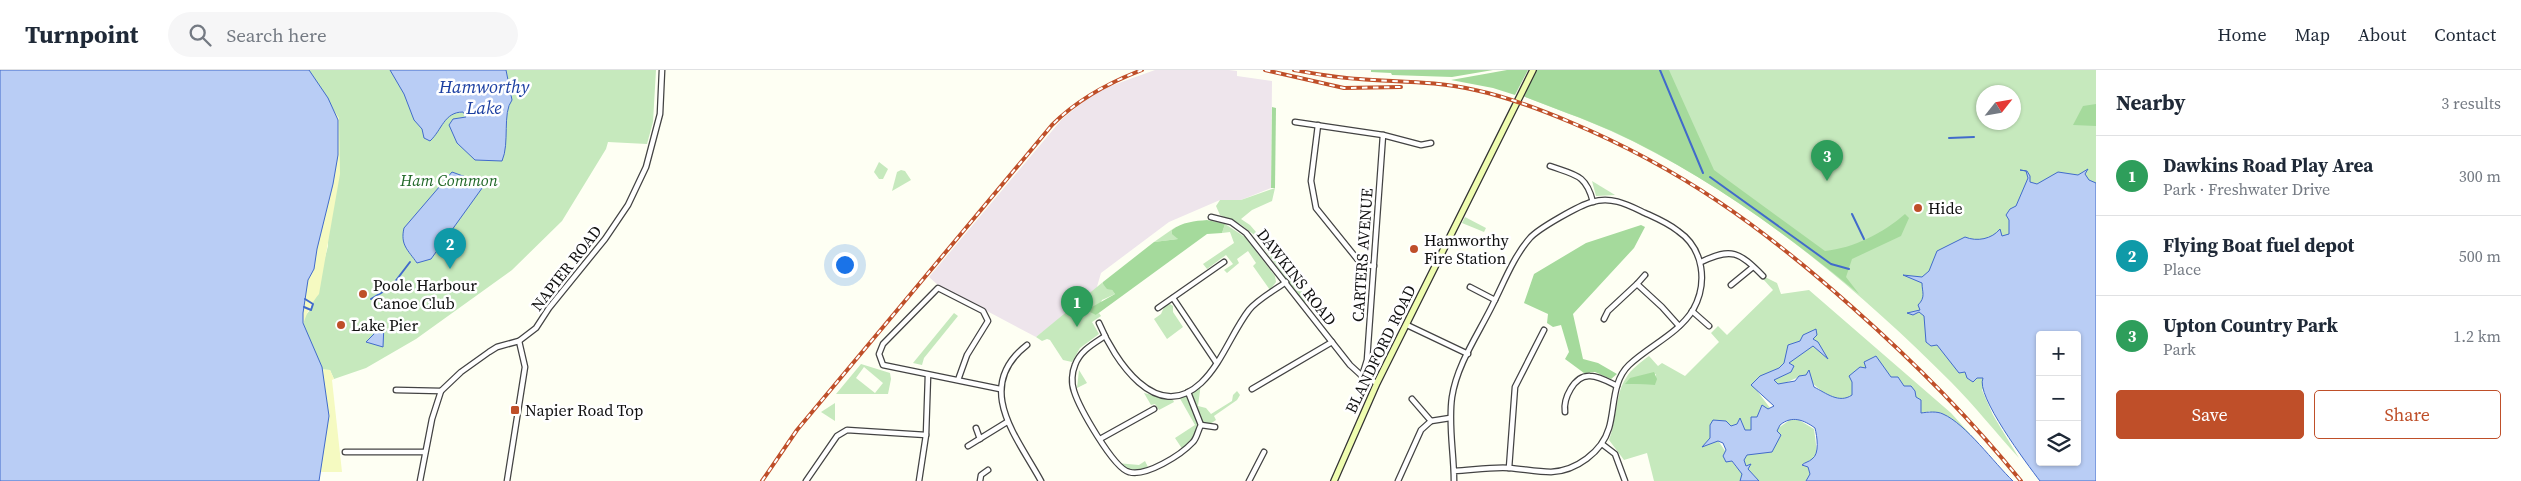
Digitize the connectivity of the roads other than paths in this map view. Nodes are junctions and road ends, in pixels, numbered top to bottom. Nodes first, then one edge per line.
1 (662, 70) edge
2 (1533, 70) edge
3 (1295, 122) dead end
4 (1318, 125) junction
5 (1383, 135) junction
6 (1431, 143) dead end
7 (1550, 166) dead end
8 (1593, 202) junction
9 (1211, 217) dead end
10 (1224, 262) dead end
11 (1700, 262) junction
12 (1374, 266) junction
13 (1753, 266) junction
14 (1645, 275) dead end
15 (1763, 276) dead end
16 (1286, 282) junction
17 (1636, 284) junction
18 (1731, 285) dead end
19 (1470, 286) dead end
20 (1173, 298) junction
21 (1495, 300) junction
22 (1158, 308) dead end
23 (1692, 311) junction
24 (1604, 320) dead end
25 (1099, 323) dead end
26 (1407, 325) junction
27 (1679, 326) junction
28 (1709, 326) dead end
29 (1544, 330) dead end
30 (1105, 336) junction
31 (519, 341) junction
32 (1332, 342) junction
33 (1027, 345) dead end
34 (1468, 354) junction
35 (1216, 362) junction
36 (928, 375) junction
37 (1362, 376) junction
38 (958, 380) junction
39 (1377, 383) junction
40 (1617, 386) junction
41 (1000, 389) junction
42 (1252, 389) dead end
43 (396, 390) dead end
44 (441, 391) junction
45 (1188, 392) junction
46 (1412, 398) dead end
47 (1154, 409) dead end
48 (1565, 412) dead end
49 (1450, 418) junction
50 (1007, 422) junction
51 (1431, 422) junction
52 (1201, 425) junction
53 (976, 428) dead end
54 (1215, 428) dead end
55 (926, 435) junction
56 (980, 439) junction
57 (1100, 439) junction
58 (1602, 444) junction
59 (968, 446) dead end
60 (345, 452) dead end
61 (425, 452) junction
62 (1264, 452) dead end
63 (1509, 468) junction
64 (988, 470) dead end
65 (1454, 472) junction
66 (420, 481) edge
67 (507, 481) edge
68 (806, 481) edge
69 (919, 481) edge
70 (980, 481) edge
71 (1041, 481) edge
72 (1250, 481) edge
73 (1334, 481) edge
74 (1398, 481) edge
75 (1454, 481) edge
76 (1625, 481) edge

1 - 31 street, NAPIER ROAD
2 - 26 main road, BLANDFORD ROAD
3 - 4 street
4 - 5 street
4 - 12 street
5 - 6 street
5 - 12 street, CARTERS AVENUE
7 - 8 street
8 - 11 street
8 - 21 street
9 - 16 street, DAWKINS ROAD
10 - 20 street
11 - 13 street
11 - 23 street
12 - 37 street, CARTERS AVENUE
13 - 15 street
13 - 18 street
14 - 17 street
16 - 32 street, DAWKINS ROAD
16 - 35 street
17 - 24 street
17 - 27 street
19 - 21 street
20 - 22 street
20 - 35 street
21 - 34 street
23 - 27 street
23 - 28 street
25 - 30 street
26 - 34 street
26 - 39 main road, BLANDFORD ROAD
27 - 40 street
29 - 63 street
30 - 45 street
30 - 57 street
31 - 44 street
31 - 67 street
32 - 37 street, DAWKINS ROAD
32 - 42 street
33 - 41 street
34 - 49 street
35 - 45 street
36 - 38 street
36 - 38 street
36 - 55 street
37 - 39 street, DAWKINS ROAD
38 - 41 street
39 - 73 main road, BLANDFORD ROAD
40 - 48 street
40 - 58 street
41 - 50 street
43 - 44 street
44 - 61 street
45 - 52 street
46 - 51 street
47 - 57 street
49 - 51 street
49 - 65 street
50 - 56 street
50 - 71 street
51 - 74 street
52 - 54 street
52 - 57 street
53 - 56 street
55 - 68 street
55 - 69 street
56 - 59 street
58 - 63 street
58 - 76 street
60 - 61 street
61 - 66 street
62 - 72 street
63 - 65 street
64 - 70 street
65 - 75 street

